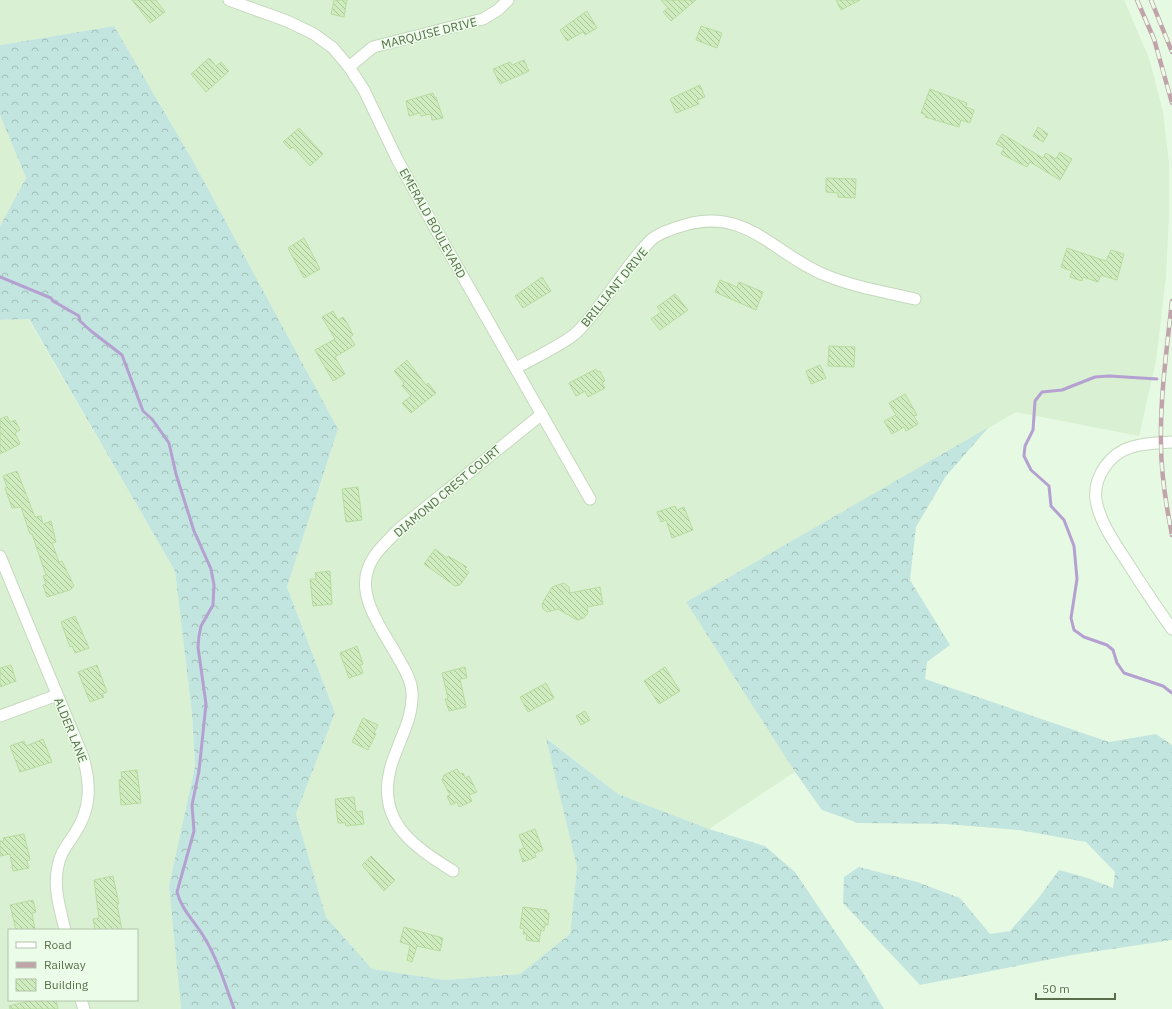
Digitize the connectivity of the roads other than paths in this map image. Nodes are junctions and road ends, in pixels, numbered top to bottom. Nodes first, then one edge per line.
1 (229, 0) edge
2 (508, 0) edge
3 (350, 67) junction
4 (915, 299) dead end
5 (516, 368) junction
6 (542, 414) junction
7 (1172, 442) edge
8 (590, 499) dead end
9 (0, 556) edge
10 (1172, 629) edge
11 (57, 695) junction
12 (0, 716) edge
13 (453, 871) dead end
14 (65, 929) edge

1 - 3 street, EMERALD BOULEVARD
2 - 3 street, MARQUISE DRIVE
3 - 5 street, EMERALD BOULEVARD
4 - 5 street, BRILLIANT DRIVE
5 - 6 street, EMERALD BOULEVARD
6 - 8 street, EMERALD BOULEVARD
6 - 13 street, DIAMOND CREST COURT
7 - 10 street
9 - 11 street, ALDER LANE
11 - 12 street
11 - 14 street, ALDER LANE

